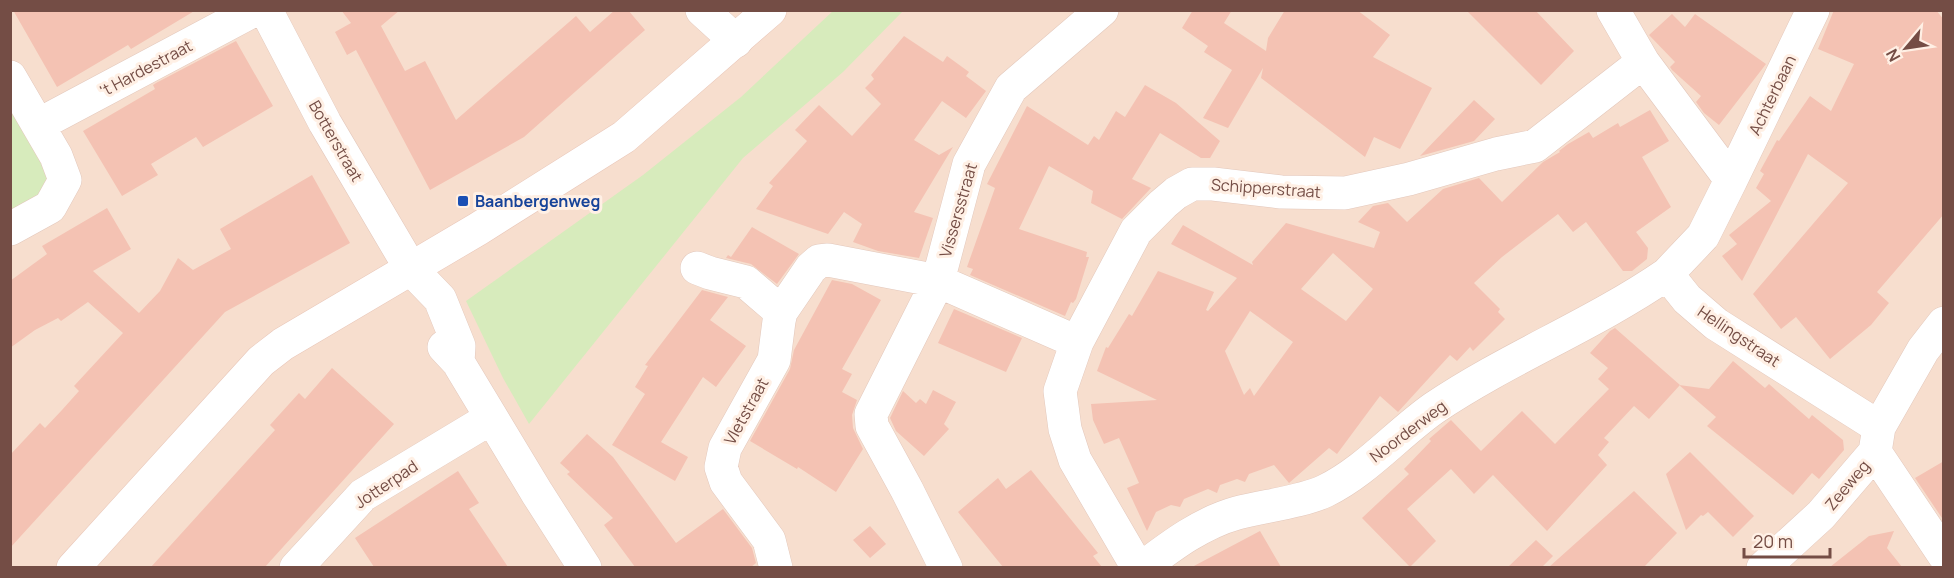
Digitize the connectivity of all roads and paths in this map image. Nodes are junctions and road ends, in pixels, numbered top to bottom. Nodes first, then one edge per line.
1 (254, 10) edge
2 (266, 10) edge
3 (702, 10) edge
4 (770, 10) edge
5 (1102, 10) edge
6 (1813, 10) edge
7 (1615, 11) edge
8 (736, 41) junction
9 (1642, 62) junction
10 (10, 77) edge
11 (38, 125) junction
12 (1731, 180) junction
13 (10, 230) edge
14 (411, 268) junction
15 (697, 268) dead end
16 (1667, 274) junction
17 (938, 281) junction
18 (782, 312) junction
19 (1944, 323) edge
20 (1077, 342) junction
21 (491, 418) junction
22 (1877, 439) junction
23 (1944, 555) edge
24 (73, 567) edge
25 (296, 567) edge
26 (585, 567) edge
27 (776, 567) edge
28 (946, 567) edge
29 (1140, 567) edge
30 (1762, 567) edge

1 - 11 street, 't Hardestraat
2 - 14 street, Botterstraat
3 - 8 street
4 - 8 street
5 - 17 street, Vissersstraat
6 - 12 street, Achterbaan
7 - 9 street
8 - 14 street
9 - 12 street
9 - 20 street, Schipperstraat
10 - 11 street
11 - 13 street
12 - 16 street
14 - 21 street, Botterstraat
14 - 24 street
15 - 18 street
16 - 22 street, Hellingstraat
16 - 29 street, Noorderweg
17 - 18 street, Vletstraat
17 - 20 street
17 - 28 street, Vissersstraat
18 - 27 street, Vletstraat
19 - 22 street, Zeeweg
20 - 29 street, Schipperstraat
21 - 25 street, Jotterpad
21 - 26 street, Botterstraat
22 - 23 street
22 - 30 street, Zeeweg

